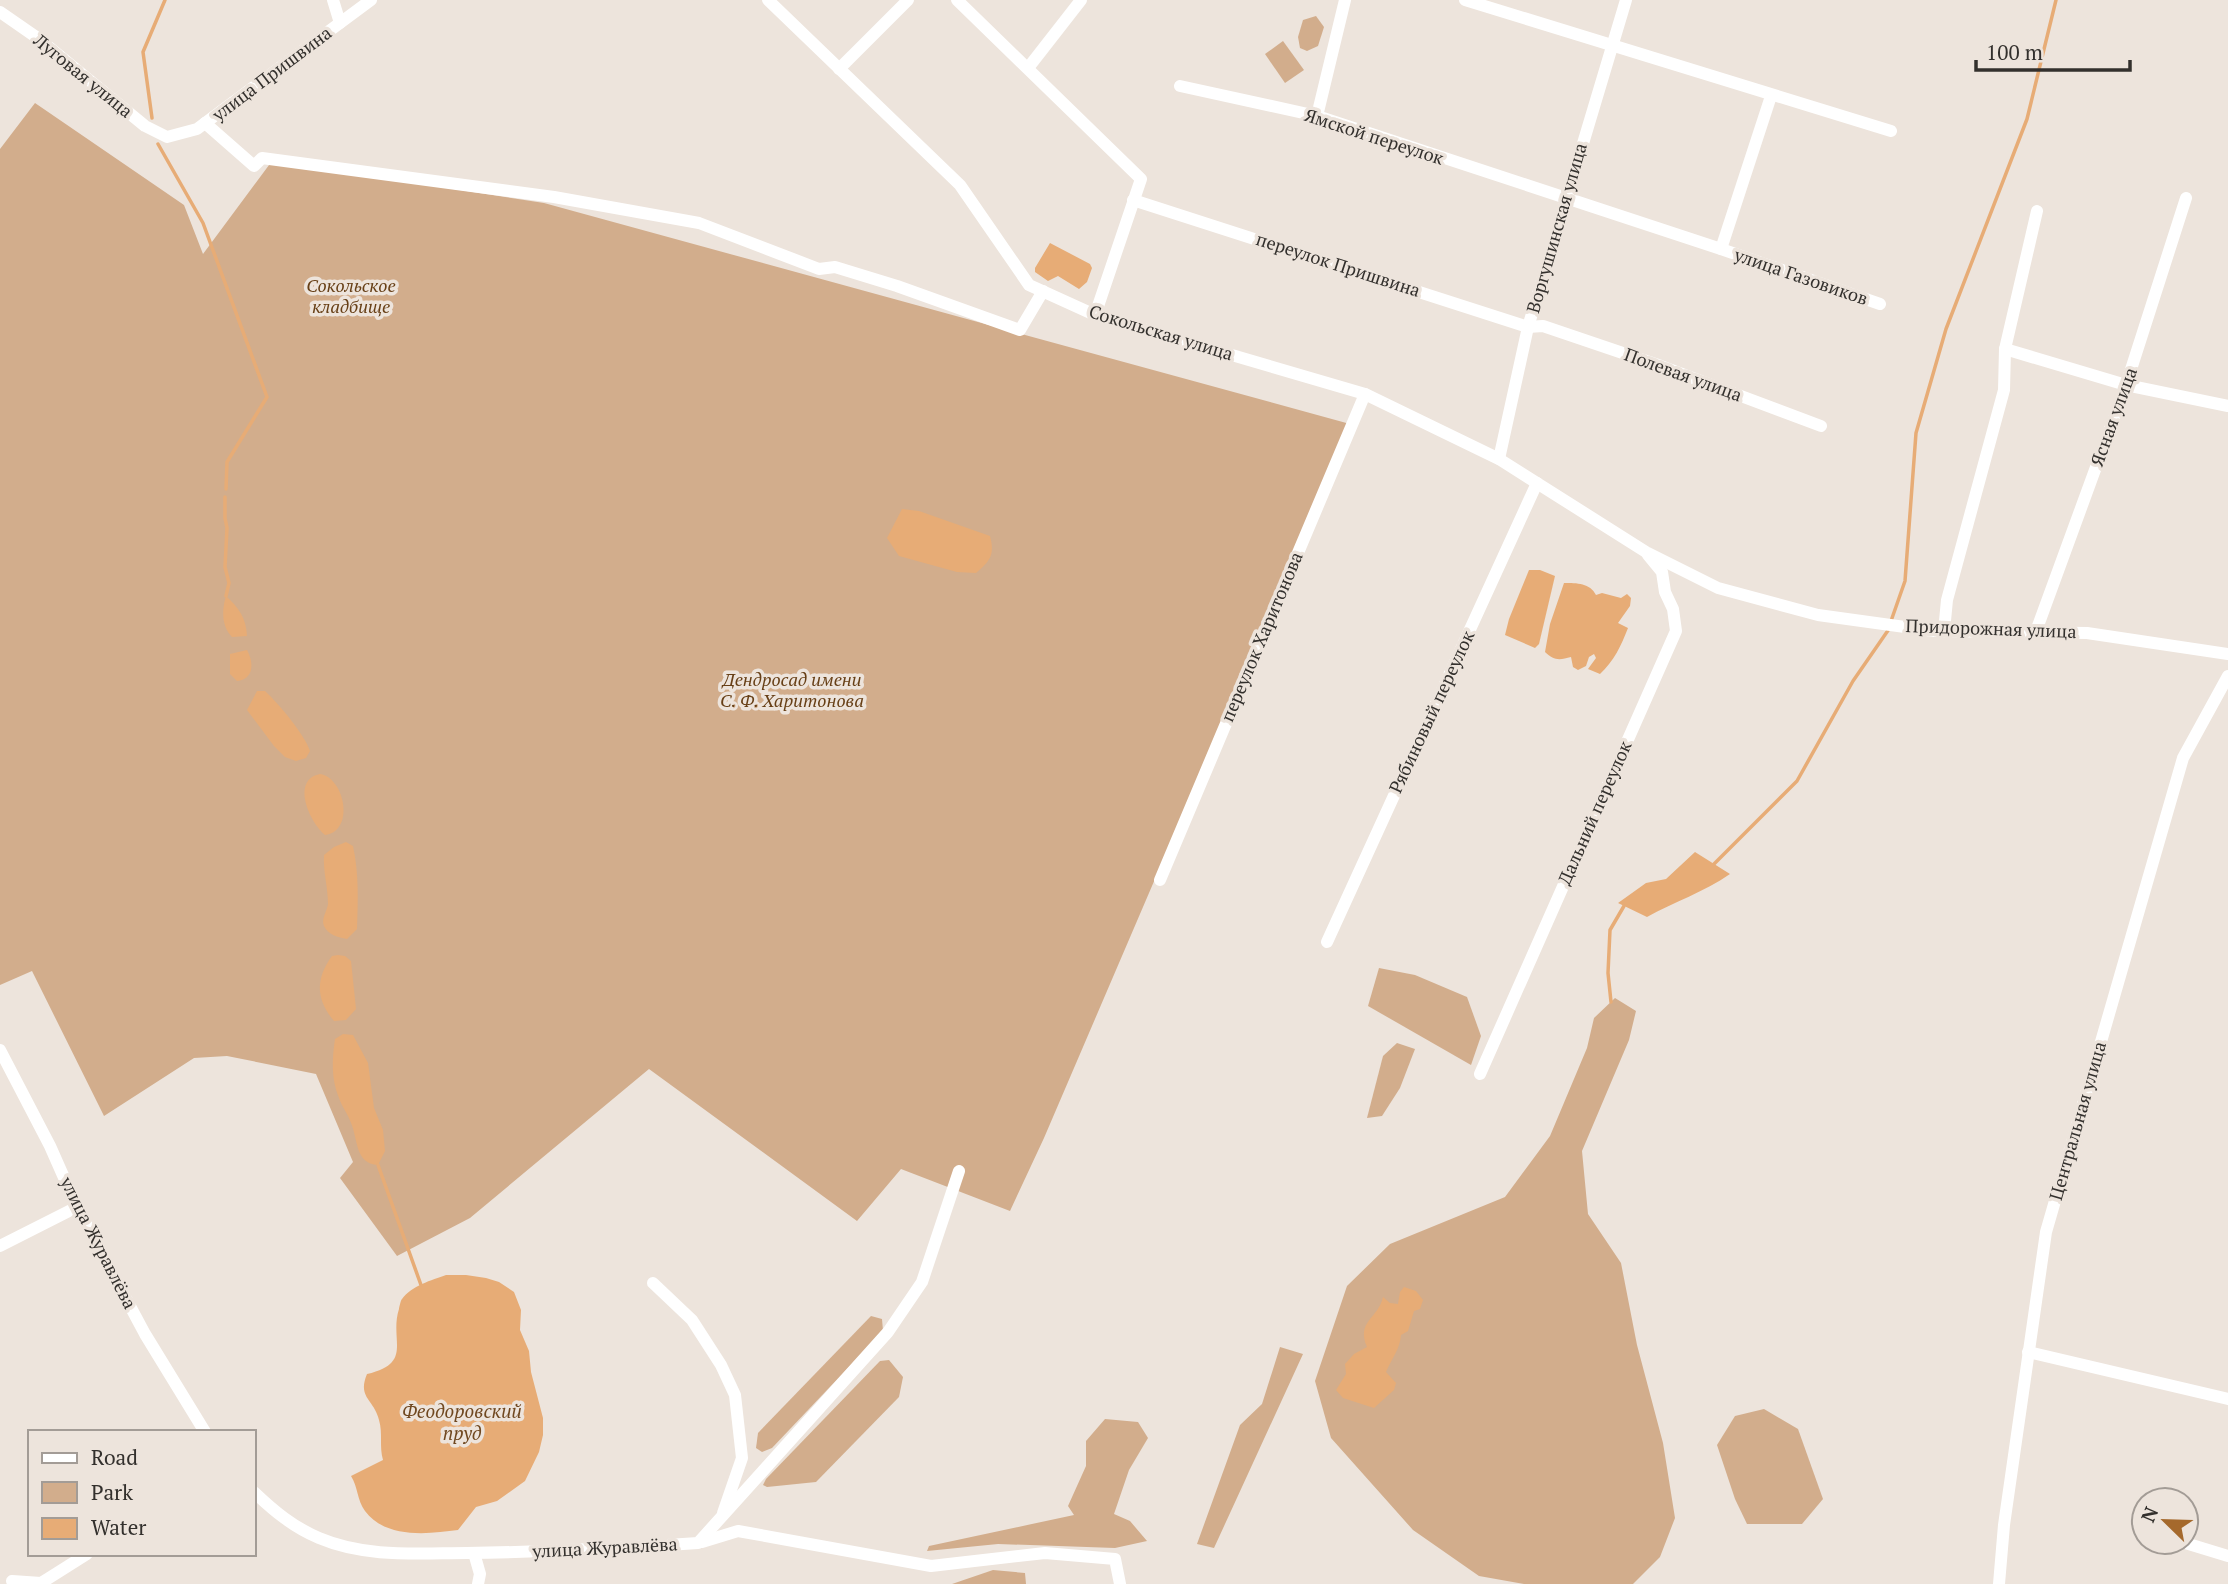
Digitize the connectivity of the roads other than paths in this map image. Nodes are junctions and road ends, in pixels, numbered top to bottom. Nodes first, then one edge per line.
1 (333, 0) edge
2 (371, 0) edge
3 (768, 0) edge
4 (908, 0) edge
5 (957, 0) edge
6 (1081, 0) edge
7 (1345, 0) edge
8 (1465, 0) edge
9 (1626, 0) edge
10 (0, 12) edge
11 (340, 23) junction
12 (1612, 46) junction
13 (1028, 68) junction
14 (839, 69) junction
15 (1180, 86) dead end
16 (1772, 96) junction
17 (1317, 116) junction
18 (205, 123) junction
19 (1891, 131) dead end
20 (167, 137) joint
21 (2186, 198) dead end
22 (1566, 199) junction
23 (1133, 200) junction
24 (2037, 211) dead end
25 (1721, 249) junction
26 (1043, 291) junction
27 (1880, 304) dead end
28 (1095, 315) junction
29 (1543, 326) joint
30 (1528, 327) junction
31 (2005, 349) junction
32 (2126, 386) junction
33 (1365, 394) junction
34 (2228, 406) edge
35 (1821, 426) dead end
36 (1499, 459) junction
37 (1537, 483) junction
38 (1646, 552) junction
39 (1944, 631) junction
40 (2035, 634) junction
41 (2228, 654) edge
42 (2228, 676) edge
43 (1160, 880) dead end
44 (1327, 942) dead end
45 (0, 1050) edge
46 (1480, 1074) dead end
47 (959, 1171) dead end
48 (78, 1207) junction
49 (0, 1247) edge
50 (653, 1283) dead end
51 (2028, 1352) junction
52 (2228, 1399) edge
53 (204, 1430) edge
54 (256, 1494) edge
55 (720, 1520) junction
56 (698, 1543) junction
57 (2200, 1547) edge
58 (474, 1553) junction
59 (84, 1556) edge
60 (2228, 1556) edge
61 (12, 1581) dead end
62 (478, 1584) edge
63 (1120, 1584) edge
64 (1999, 1584) edge

1 - 11 street
2 - 11 street, улица Пришвина
3 - 14 street, Сокольская улица
4 - 14 street
5 - 13 street
6 - 13 street
7 - 17 street
8 - 12 street
9 - 12 street, Воргушинская улица
10 - 20 street, Луговая улица
11 - 18 street, улица Пришвина
12 - 16 street
12 - 22 street, Воргушинская улица
13 - 23 street
14 - 26 street, Сокольская улица
15 - 17 street, Ямской переулок
16 - 19 street
16 - 25 street
17 - 22 street, Ямской переулок
18 - 20 street, улица Пришвина
18 - 26 street
21 - 32 street, Ясная улица
22 - 25 street, Ямской переулок
22 - 30 street, Воргушинская улица
23 - 28 street
23 - 30 street, переулок Пришвина
24 - 31 street
25 - 27 street, улица Газовиков
26 - 28 street, Сокольская улица
28 - 33 street, Сокольская улица
29 - 30 street, переулок Пришвина
29 - 35 street, Полевая улица
30 - 36 street, Воргушинская улица
31 - 32 street
31 - 39 street
32 - 34 street
32 - 40 street, Ясная улица
33 - 36 street, Сокольская улица
33 - 43 street, переулок Харитонова
36 - 37 street, Придорожная улица
37 - 38 street, Придорожная улица
37 - 44 street, Рябиновый переулок
38 - 39 street, Придорожная улица
38 - 46 street, Дальний переулок
39 - 40 street, Придорожная улица
40 - 41 street, Придорожная улица
42 - 51 street, Центральная улица
45 - 48 street, улица Журавлёва
47 - 55 street, улица Журавлёва
48 - 49 street
48 - 53 street, улица Журавлёва
50 - 55 street
51 - 52 street
51 - 64 street, Центральная улица
54 - 58 street, улица Журавлёва
55 - 56 street, улица Журавлёва
56 - 58 street, улица Журавлёва
56 - 63 street
57 - 60 street
58 - 62 street
59 - 61 street

